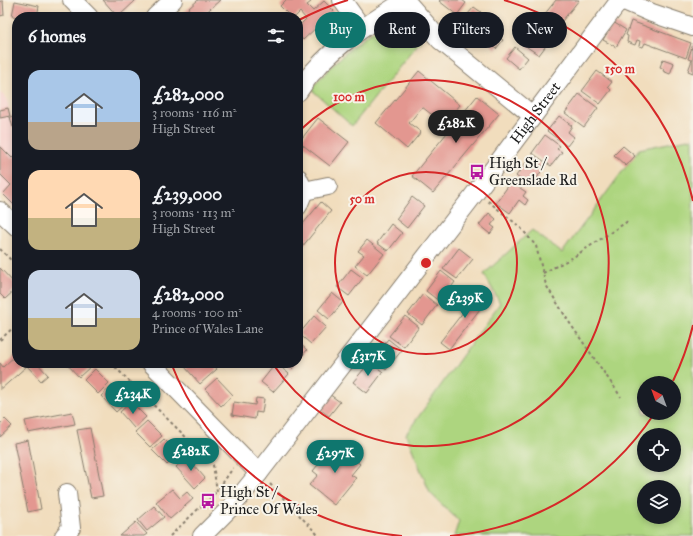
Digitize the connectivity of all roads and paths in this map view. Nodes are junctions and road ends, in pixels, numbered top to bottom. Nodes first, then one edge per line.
1 (72, 0) edge
2 (173, 0) edge
3 (342, 0) edge
4 (406, 0) edge
5 (621, 0) edge
6 (84, 12) edge
7 (161, 12) edge
8 (351, 12) edge
9 (366, 25) edge
10 (693, 28) edge
11 (340, 48) edge
12 (303, 85) edge
13 (533, 116) junction
14 (328, 186) dead end
15 (303, 190) edge
16 (476, 192) junction
17 (0, 211) edge
18 (628, 221) dead end
19 (12, 222) edge
20 (0, 249) edge
21 (12, 261) edge
22 (543, 273) junction
23 (12, 329) edge
24 (0, 340) edge
25 (116, 368) edge
26 (156, 368) edge
27 (621, 398) dead end
28 (242, 455) junction
29 (259, 472) junction
30 (217, 491) junction
31 (67, 493) dead end
32 (64, 536) edge
33 (170, 536) edge
34 (202, 536) edge
35 (319, 536) edge

1 - 6 street
2 - 7 street
3 - 8 street
4 - 9 street
4 - 13 street
5 - 10 street
5 - 13 street, High Street
11 - 12 street
13 - 16 street, High Street
14 - 15 street
16 - 22 path
16 - 29 street, High Street
17 - 19 street
18 - 22 path
20 - 21 path
22 - 27 path
23 - 24 path
25 - 30 path
26 - 28 street
28 - 29 street
28 - 30 path
29 - 34 street, High Street
29 - 35 path
30 - 33 path
31 - 32 street

